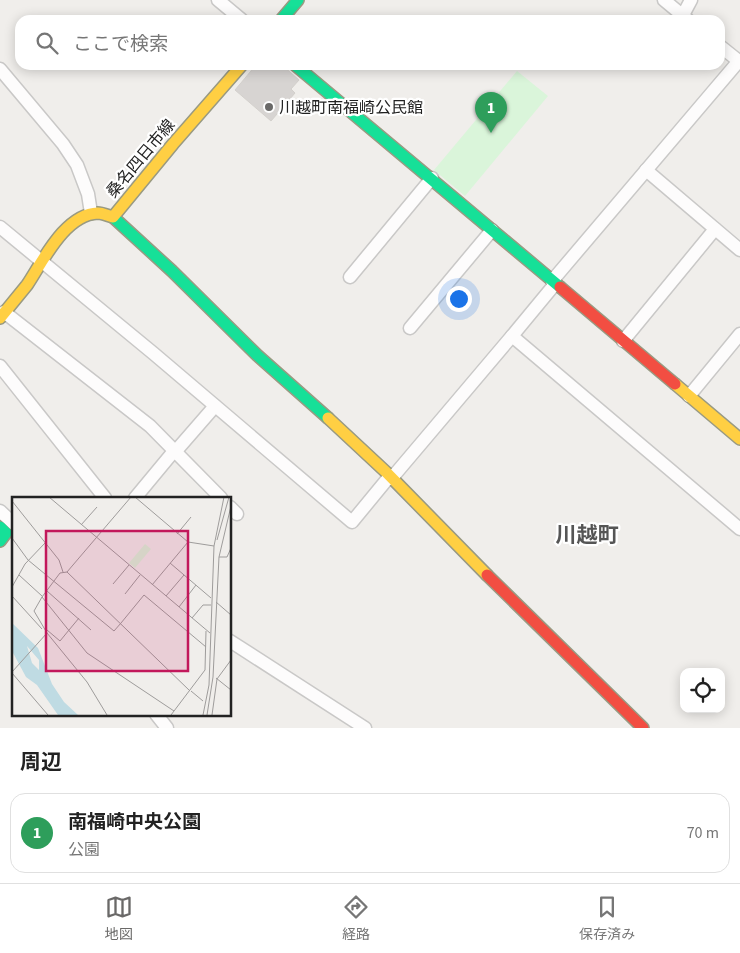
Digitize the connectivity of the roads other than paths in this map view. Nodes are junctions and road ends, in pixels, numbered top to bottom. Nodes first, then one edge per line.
1 (218, 0) edge
2 (298, 0) edge
3 (664, 0) edge
4 (691, 0) edge
5 (236, 15) edge
6 (285, 15) edge
7 (682, 15) edge
8 (686, 15) edge
9 (725, 50) edge
10 (739, 62) edge
11 (0, 69) edge
12 (238, 70) edge
13 (301, 70) edge
14 (646, 170) junction
15 (432, 178) junction
16 (91, 213) junction
17 (113, 217) junction
18 (0, 227) edge
19 (716, 229) junction
20 (492, 230) junction
21 (740, 250) edge
22 (42, 261) junction
23 (350, 277) dead end
24 (553, 283) junction
25 (2, 315) edge
26 (410, 328) dead end
27 (740, 334) edge
28 (512, 336) junction
29 (622, 341) junction
30 (0, 366) edge
31 (689, 396) junction
32 (214, 406) junction
33 (740, 440) edge
34 (175, 451) junction
35 (390, 478) junction
36 (104, 497) edge
37 (135, 497) edge
38 (220, 497) edge
39 (0, 511) edge
40 (740, 529) edge
41 (7, 533) edge
42 (231, 642) edge
43 (158, 716) edge
44 (167, 728) edge
45 (366, 728) edge
46 (643, 728) edge

1 - 5 street
2 - 6 street
3 - 7 street
4 - 8 street
9 - 10 street
10 - 14 street
11 - 16 street
12 - 17 street, 桑名四日市線
13 - 15 street
14 - 19 street
14 - 24 street
15 - 20 street
15 - 23 street
16 - 17 street, 桑名四日市線
16 - 22 street
17 - 35 street
18 - 22 street
19 - 21 street
19 - 29 street
20 - 24 street
20 - 26 street
22 - 25 street
22 - 32 street
24 - 28 street
24 - 29 street
25 - 34 street
27 - 31 street
28 - 35 street
28 - 40 street
29 - 31 street
30 - 36 street
31 - 33 street
32 - 34 street
32 - 35 street
34 - 37 street
34 - 38 street
35 - 46 street
39 - 41 street
42 - 45 street
43 - 44 street

